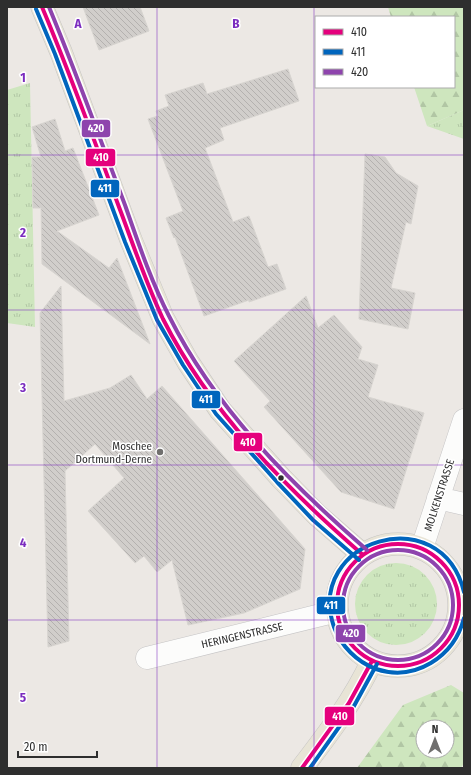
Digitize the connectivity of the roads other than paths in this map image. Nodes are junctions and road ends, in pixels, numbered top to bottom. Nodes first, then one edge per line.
1 (42, 7) edge
2 (464, 420) edge
3 (438, 498) junction
4 (464, 504) edge
5 (422, 548) junction
6 (363, 555) junction
7 (461, 586) edge
8 (337, 611) junction
9 (147, 658) dead end
10 (372, 661) junction
11 (302, 768) edge

1 - 6 main road
2 - 3 street, MOLKENSTRASSE
3 - 4 street
3 - 5 street, MOLKENSTRASSE
5 - 6 main road
5 - 7 main road
6 - 8 main road
7 - 10 main road
8 - 9 street, HERINGENSTRASSE
8 - 10 main road
10 - 11 main road

